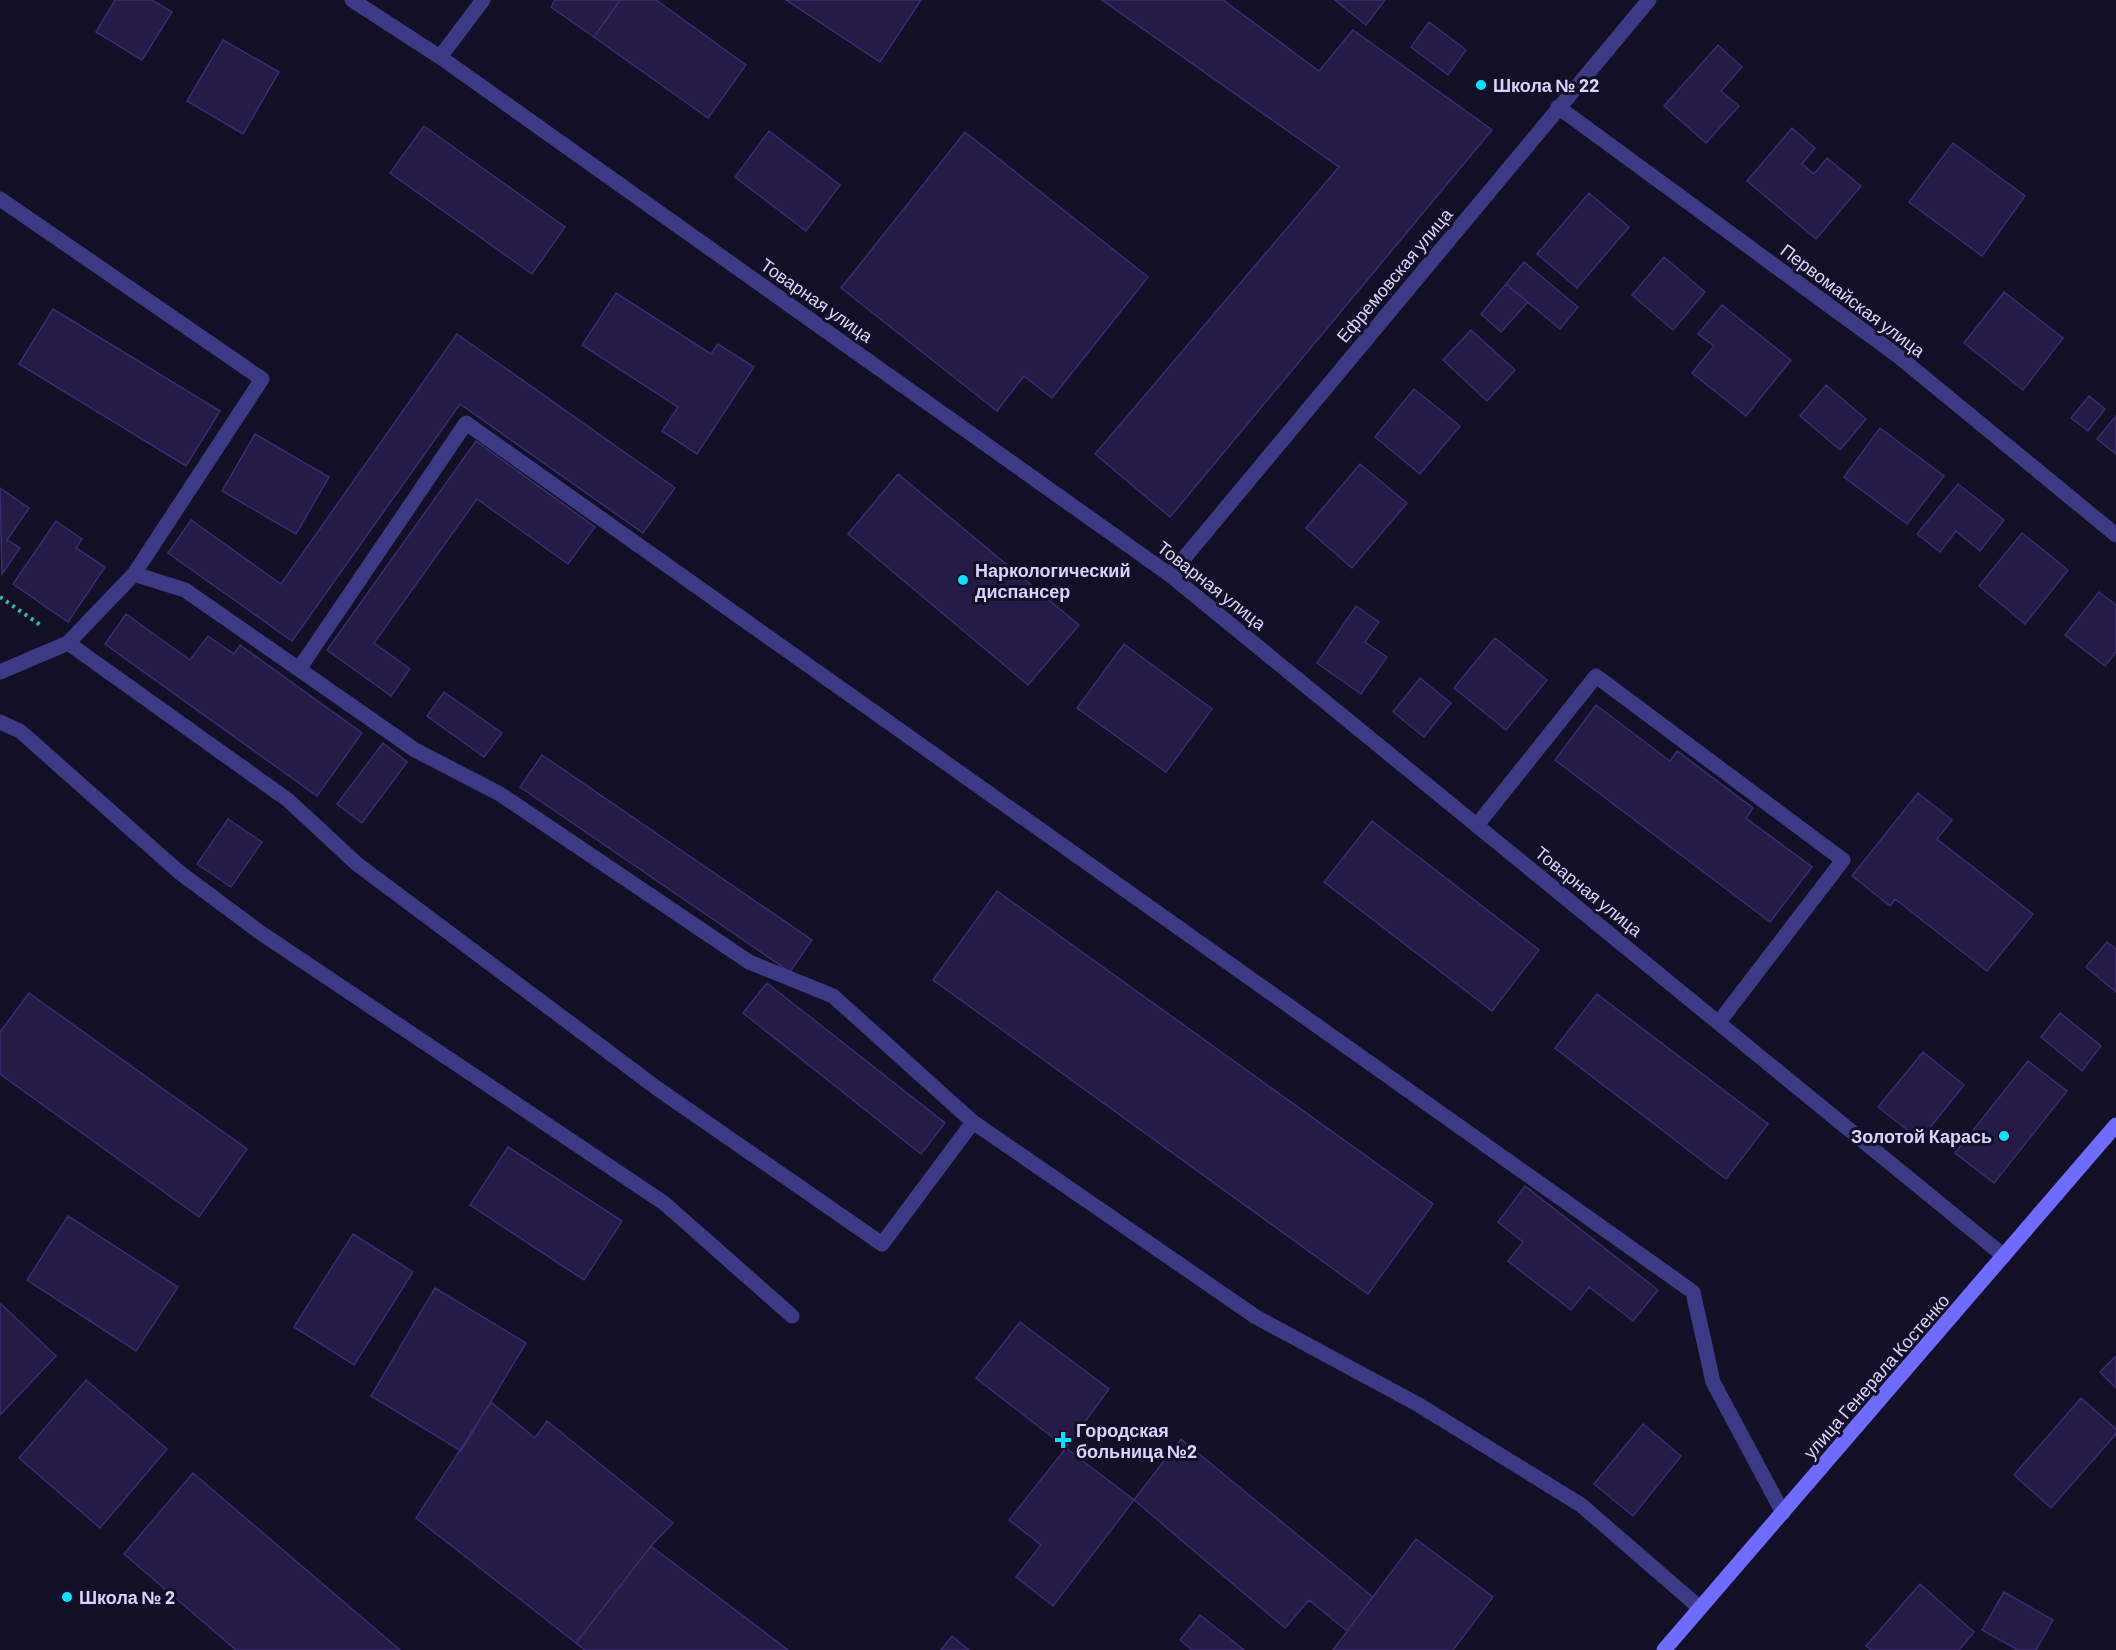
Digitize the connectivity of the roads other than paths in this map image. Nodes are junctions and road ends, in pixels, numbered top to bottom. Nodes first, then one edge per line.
1 (352, 0) edge
2 (483, 0) edge
3 (1649, 0) edge
4 (440, 57) junction
5 (1558, 107) junction
6 (0, 199) edge
7 (2116, 535) edge
8 (134, 574) junction
9 (1170, 575) junction
10 (68, 643) junction
11 (299, 669) junction
12 (0, 672) edge
13 (0, 722) edge
14 (1477, 825) junction
15 (1719, 1022) junction
16 (973, 1122) junction
17 (2116, 1125) edge
18 (2004, 1256) junction
19 (792, 1316) dead end
20 (1783, 1513) junction
21 (1701, 1608) junction
22 (1664, 1650) edge

1 - 4 street, Товарная улица
2 - 4 street
3 - 5 street, Ефремовская улица
4 - 9 street, Товарная улица
5 - 7 street, Первомайская улица
5 - 9 street, Ефремовская улица
6 - 8 street
8 - 10 street
8 - 11 street
9 - 14 street, Товарная улица
10 - 12 street
10 - 16 street
11 - 16 street
11 - 20 street
13 - 19 street
14 - 15 street, Товарная улица
14 - 15 street
15 - 18 street, Товарная улица
16 - 21 street
17 - 18 main road, улица Генерала Костенко
18 - 20 main road, улица Генерала Костенко
20 - 21 main road, улица Генерала Костенко
21 - 22 main road, улица Генерала Костенко

